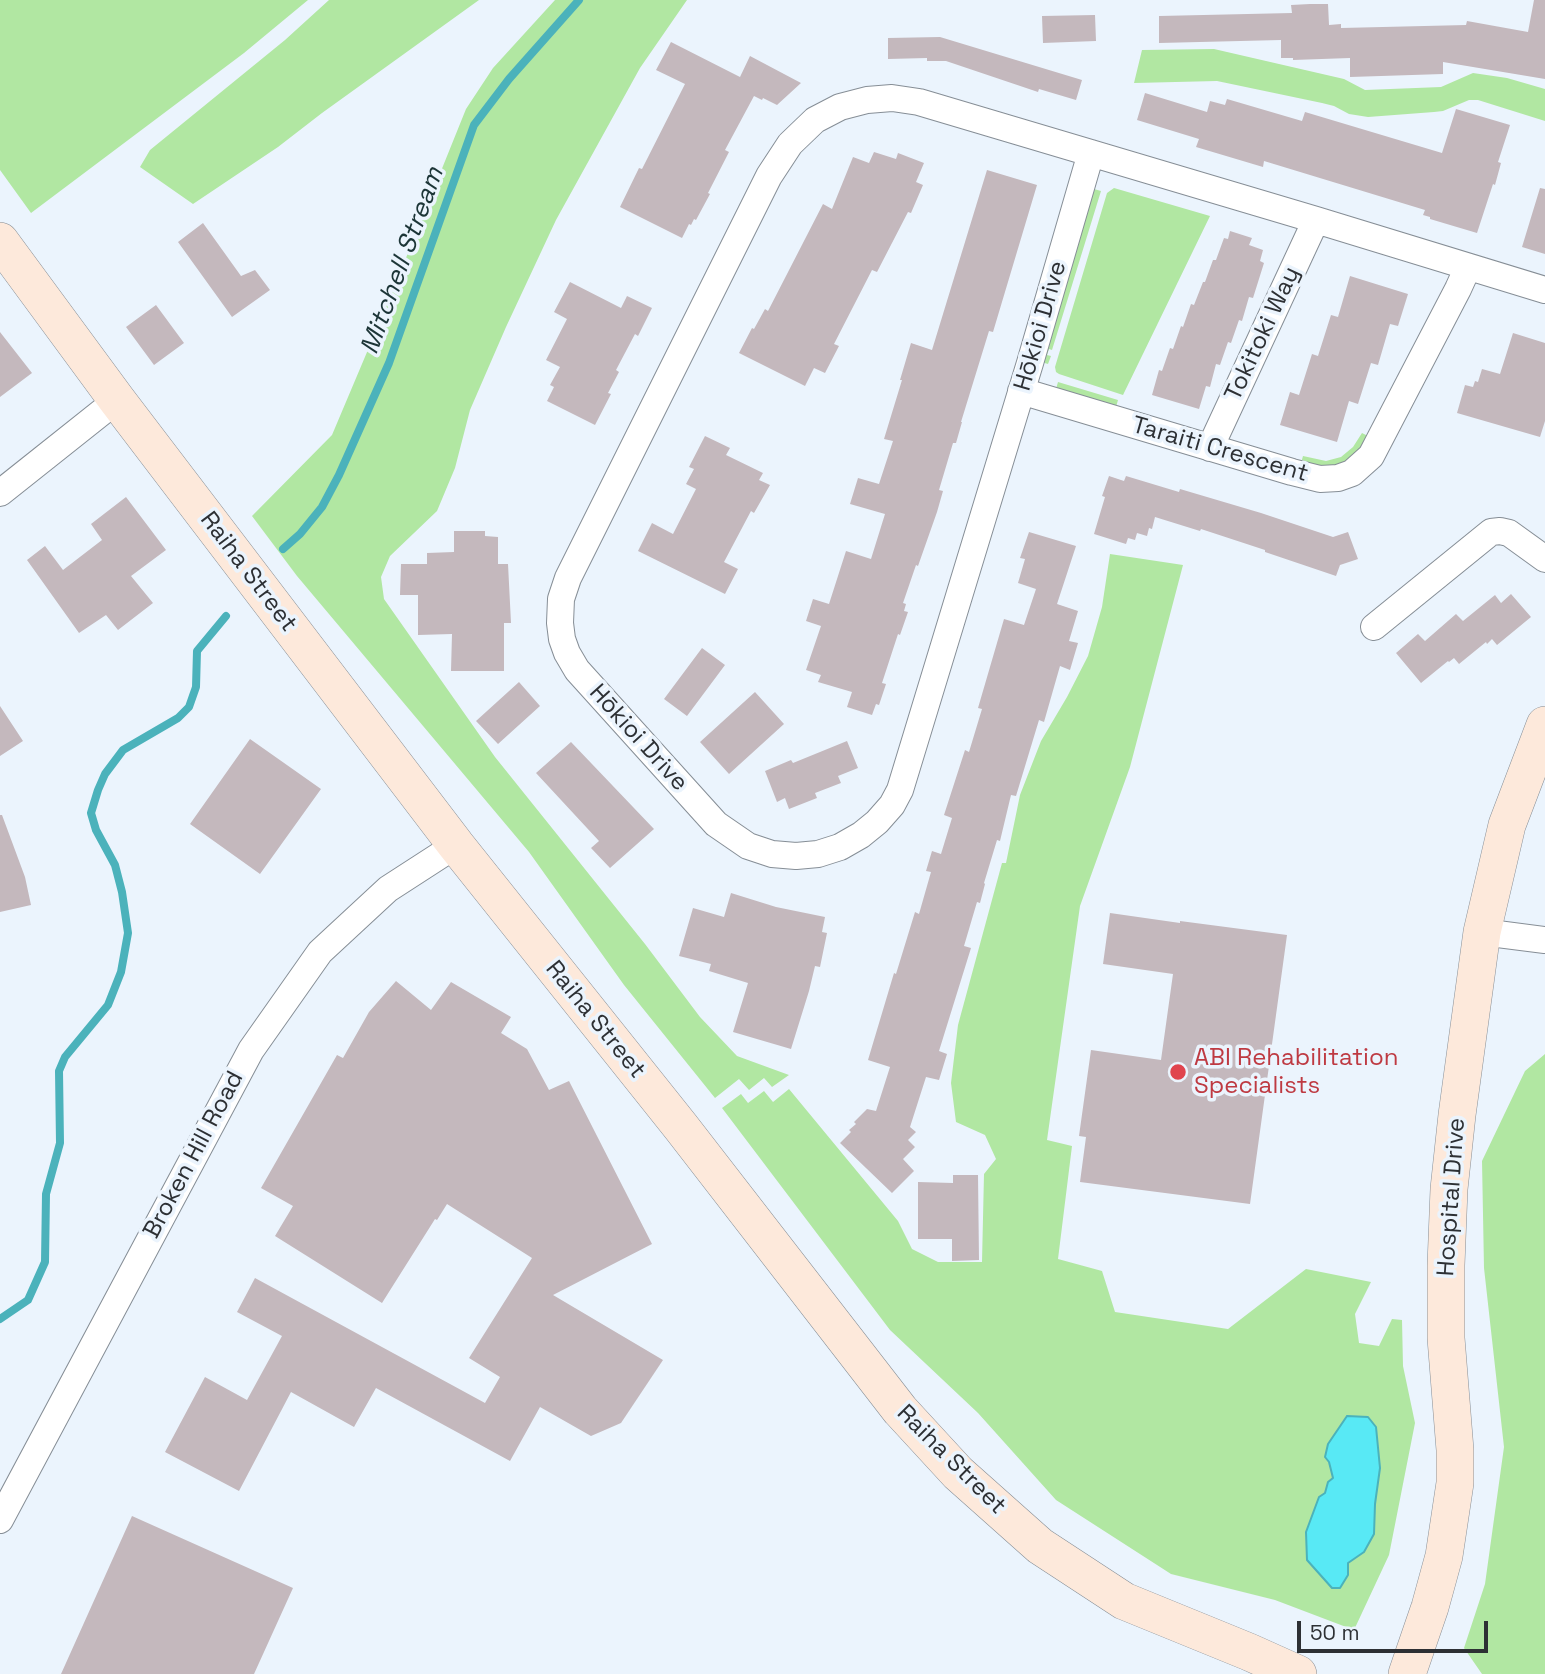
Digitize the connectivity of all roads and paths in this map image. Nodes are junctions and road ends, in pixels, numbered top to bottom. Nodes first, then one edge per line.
1 (1091, 153) junction
2 (1316, 220) junction
3 (0, 241) edge
4 (1468, 267) junction
5 (1545, 290) edge
6 (1021, 391) junction
7 (117, 400) junction
8 (1210, 448) junction
9 (0, 493) edge
10 (1545, 559) edge
11 (1374, 627) dead end
12 (1545, 725) edge
13 (456, 845) junction
14 (1482, 932) junction
15 (1545, 940) edge
16 (0, 1520) edge
17 (1298, 1674) edge
18 (1407, 1674) edge

1 - 2 street, Hōkioi Drive
1 - 6 street, Hōkioi Drive
1 - 6 street, Hōkioi Drive
2 - 4 street, Hōkioi Drive
2 - 8 street, Tokitoki Way
3 - 7 main road, Raiha Street
4 - 5 street, Hōkioi Drive
4 - 8 street, Taraiti Crescent
6 - 8 street, Taraiti Crescent
7 - 9 street
7 - 13 main road, Raiha Street
10 - 11 street
12 - 14 main road, Hospital Drive
13 - 16 street, Broken Hill Road
13 - 17 main road, Raiha Street
14 - 15 street
14 - 18 main road, Hospital Drive

